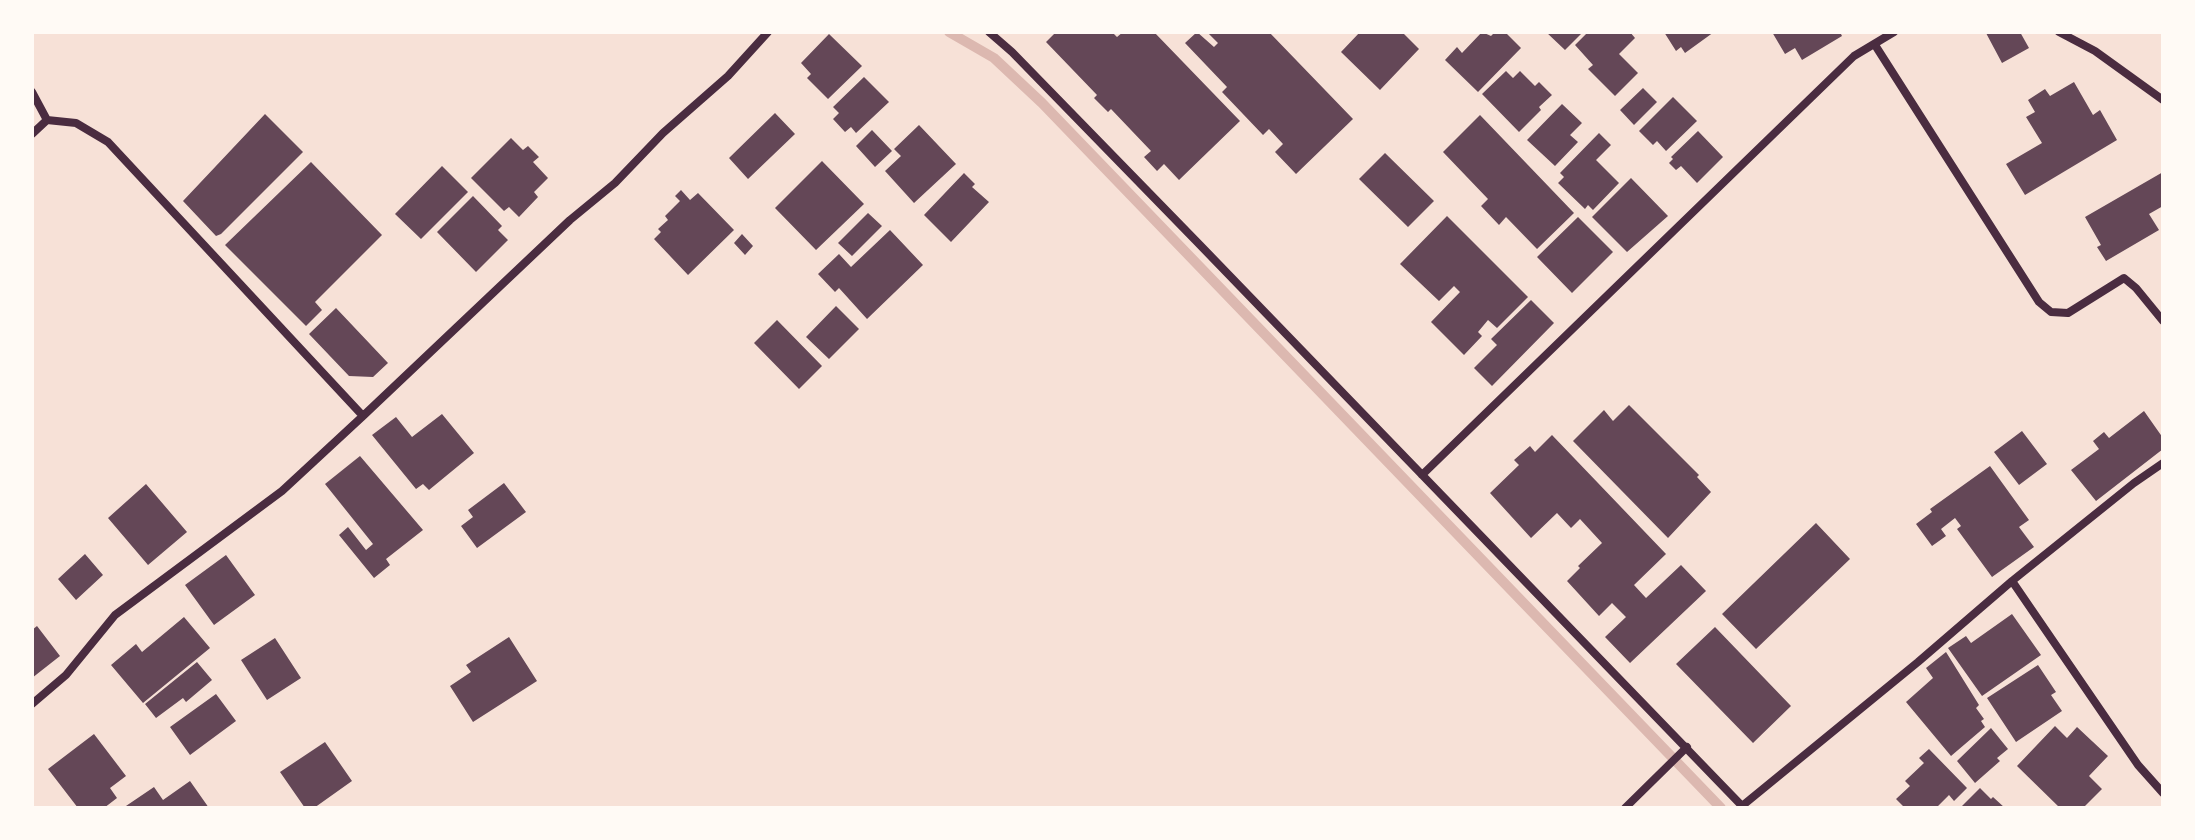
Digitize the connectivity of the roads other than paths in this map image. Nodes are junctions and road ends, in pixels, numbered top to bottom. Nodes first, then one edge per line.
1 (768, 32) edge
2 (989, 32) edge
3 (1894, 32) edge
4 (2059, 32) edge
5 (1875, 45) junction
6 (32, 92) edge
7 (2163, 100) edge
8 (47, 120) junction
9 (32, 134) edge
10 (2163, 321) edge
11 (363, 416) junction
12 (2163, 463) edge
13 (1422, 475) junction
14 (2012, 581) junction
15 (32, 704) edge
16 (1687, 747) junction
17 (2163, 793) edge
18 (1743, 807) edge
19 (1625, 808) edge

1 - 11 street
2 - 13 street
3 - 5 street
4 - 7 street
5 - 10 street
5 - 13 street
6 - 8 street
8 - 9 street
8 - 11 street
11 - 15 street
12 - 14 street
13 - 16 street
14 - 17 street
14 - 18 street
16 - 18 street
16 - 19 street

